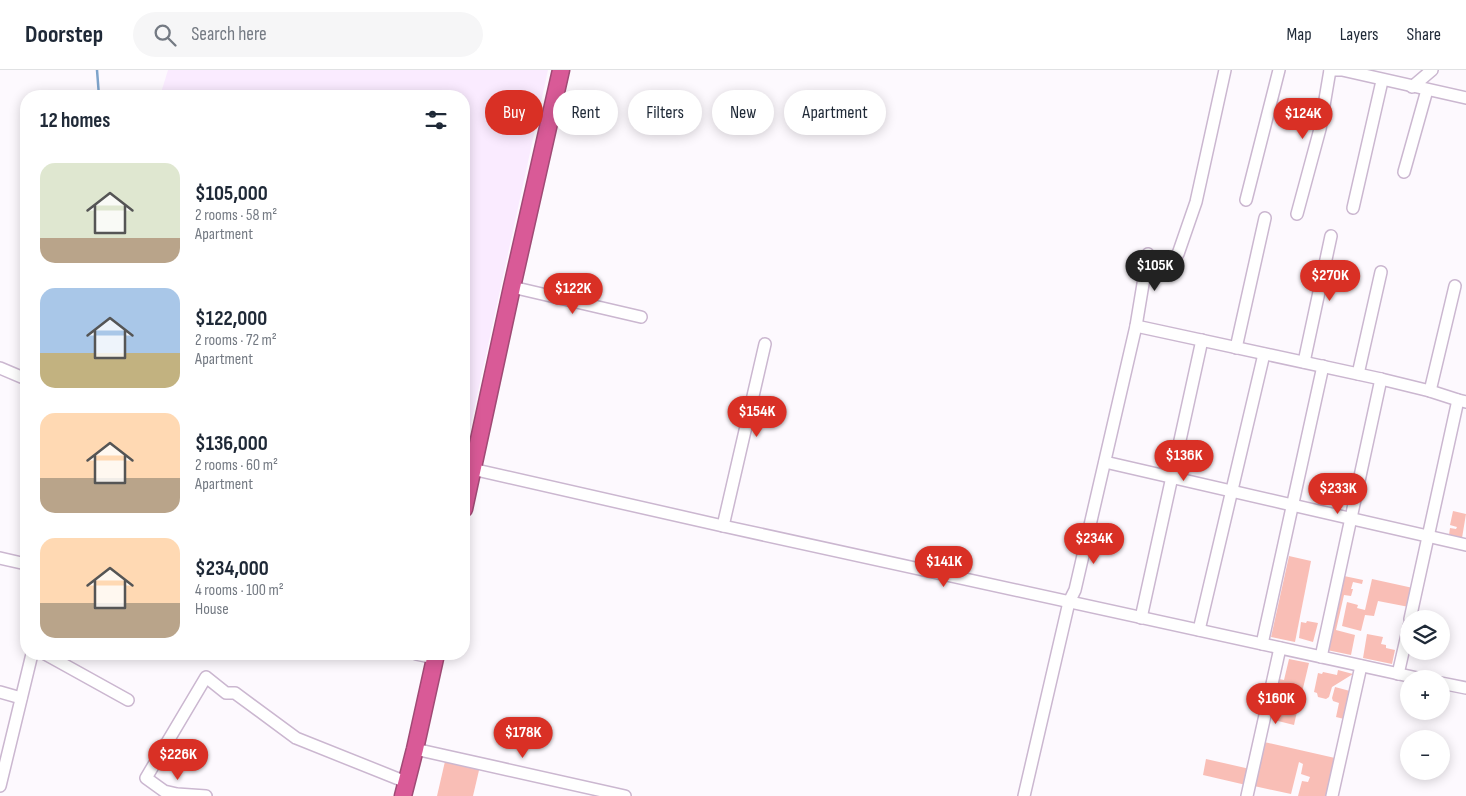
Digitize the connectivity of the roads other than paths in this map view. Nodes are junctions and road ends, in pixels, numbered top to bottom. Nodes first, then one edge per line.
1 (561, 70) edge
2 (1225, 70) edge
3 (1279, 70) edge
4 (1330, 70) edge
5 (1342, 70) edge
6 (1432, 70) edge
7 (1382, 81) junction
8 (1412, 87) junction
9 (1427, 90) junction
10 (1466, 98) edge
11 (1404, 172) dead end
12 (1246, 200) dead end
13 (1353, 208) dead end
14 (1297, 214) dead end
15 (1265, 218) dead end
16 (1331, 236) dead end
17 (1148, 254) dead end
18 (1178, 254) dead end
19 (1380, 272) dead end
20 (1454, 286) dead end
21 (512, 287) junction
22 (641, 317) dead end
23 (1136, 326) junction
24 (1202, 340) junction
25 (765, 344) dead end
26 (1236, 348) junction
27 (1264, 354) junction
28 (1304, 362) junction
29 (1323, 366) junction
30 (0, 368) edge
31 (1358, 374) junction
32 (20, 376) edge
33 (1381, 379) junction
34 (1430, 391) junction
35 (1462, 401) edge
36 (1105, 462) junction
37 (472, 469) junction
38 (1172, 477) junction
39 (470, 479) edge
40 (1232, 491) junction
41 (1292, 505) junction
42 (1351, 518) junction
43 (723, 526) junction
44 (1428, 536) junction
45 (1466, 545) edge
46 (0, 558) edge
47 (20, 563) edge
48 (1069, 602) junction
49 (1412, 610) edge
50 (1141, 618) junction
51 (1199, 630) junction
52 (1262, 644) junction
53 (1280, 648) junction
54 (1321, 657) junction
55 (30, 660) edge
56 (56, 660) edge
57 (434, 660) edge
58 (1401, 660) edge
59 (1361, 666) junction
60 (1398, 674) joint
61 (1450, 685) edge
62 (1466, 688) edge
63 (0, 692) edge
64 (21, 698) junction
65 (128, 700) dead end
66 (415, 749) junction
67 (0, 786) edge
68 (405, 789) edge
69 (206, 796) edge
70 (625, 796) edge
71 (1024, 796) edge
72 (1247, 796) edge
73 (1332, 796) edge

1 - 21 highway
2 - 18 street
3 - 12 street
4 - 5 street
4 - 14 street
5 - 7 street
6 - 8 street
7 - 8 street
7 - 13 street
8 - 9 street
9 - 10 street
9 - 11 street
15 - 26 street
16 - 28 street
17 - 23 street
19 - 31 street
20 - 34 street
21 - 22 street
21 - 37 highway
23 - 24 street
23 - 36 street
24 - 26 street
24 - 38 street
25 - 43 street
26 - 27 street
27 - 28 street
27 - 40 street
28 - 29 street
29 - 31 street
29 - 41 street
30 - 32 street
31 - 33 street
33 - 34 street
33 - 42 street
34 - 35 street
35 - 44 street
36 - 38 street
36 - 48 street
37 - 39 highway
37 - 43 street
38 - 40 street
38 - 50 street
40 - 41 street
40 - 51 street
41 - 42 street
41 - 52 street
42 - 44 street
42 - 54 street
43 - 48 street
44 - 45 street
44 - 49 street
46 - 47 street
48 - 50 street
48 - 71 street
50 - 51 street
51 - 52 street
52 - 53 street
53 - 54 street
53 - 72 street
54 - 59 street
55 - 64 street
56 - 65 street
57 - 66 highway
58 - 60 street
59 - 60 street
59 - 73 street
61 - 62 street
63 - 64 street
64 - 67 street
66 - 68 highway
66 - 70 street
68 - 69 street

